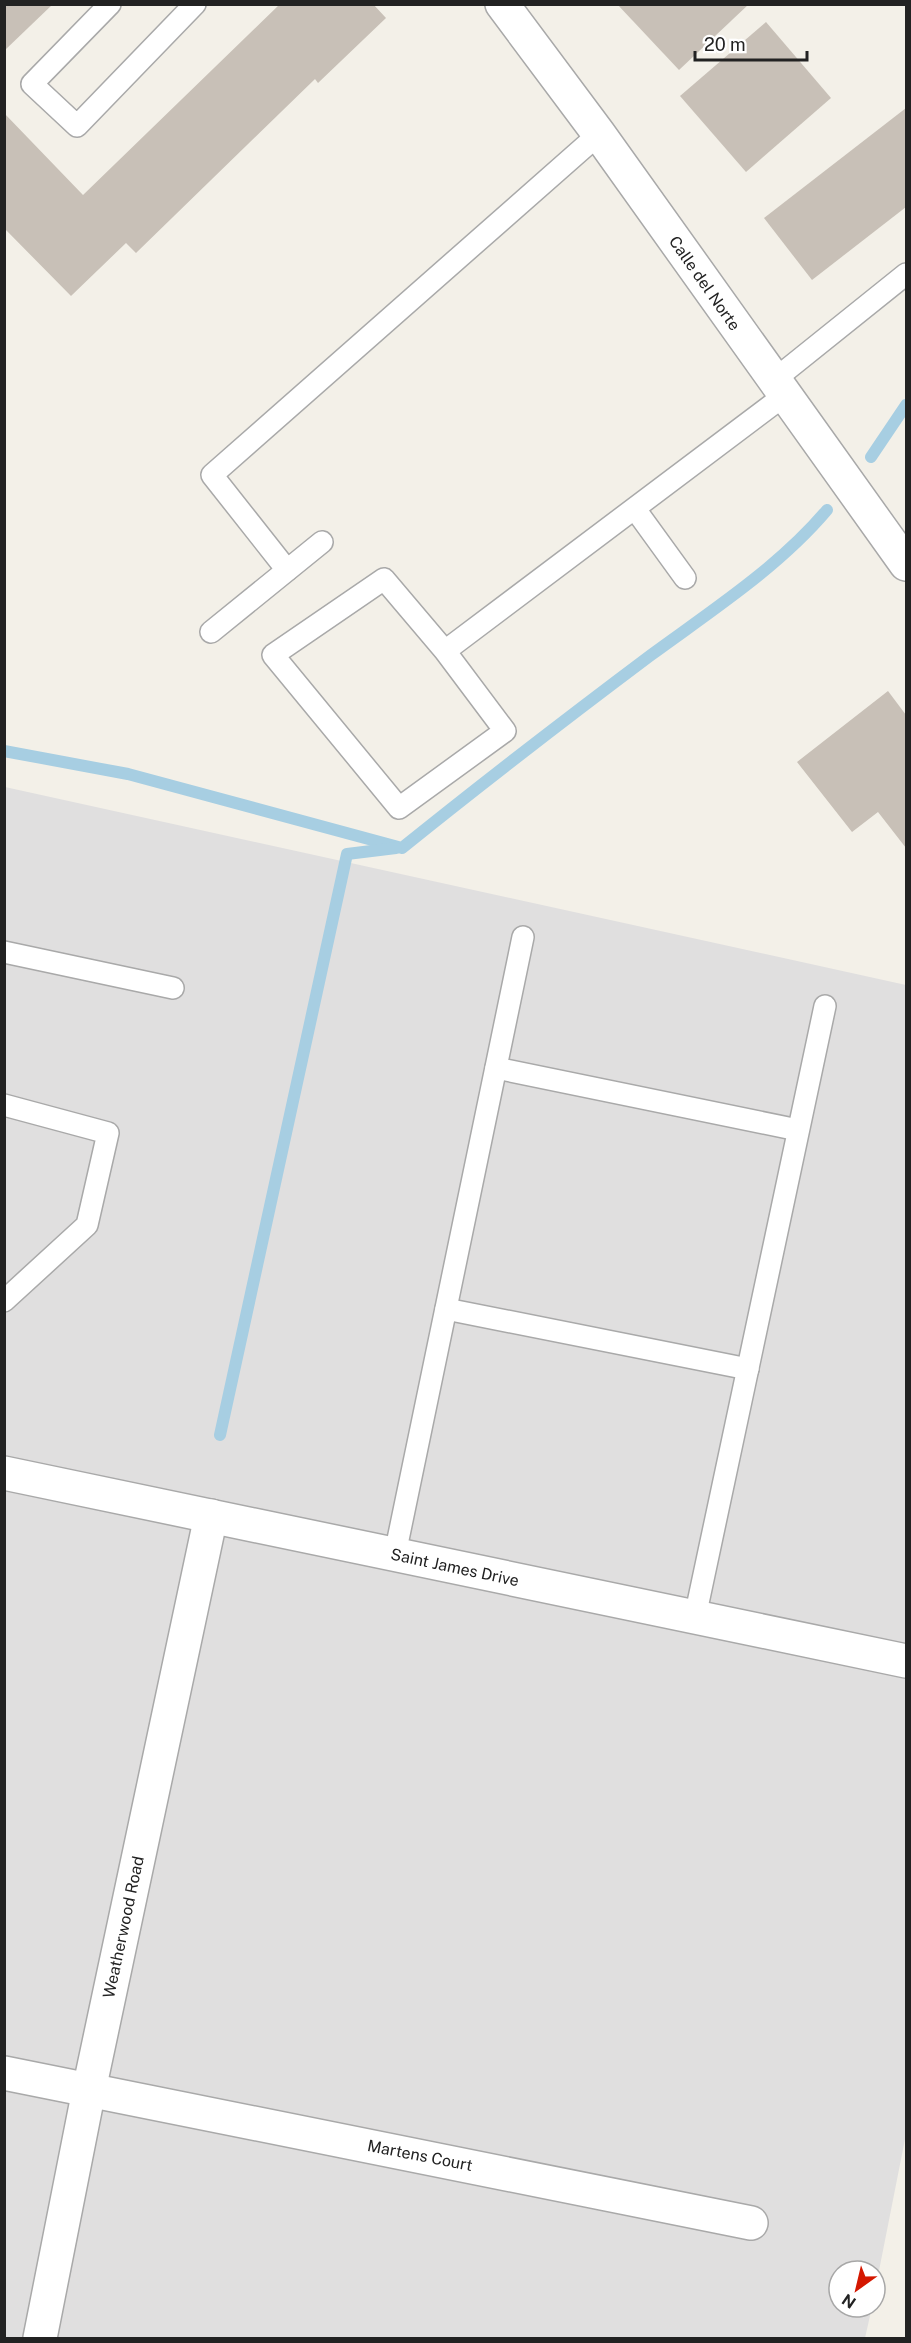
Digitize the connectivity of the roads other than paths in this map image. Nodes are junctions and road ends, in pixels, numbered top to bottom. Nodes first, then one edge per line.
1 (110, 4) edge
2 (195, 4) edge
3 (502, 4) edge
4 (599, 134) junction
5 (906, 274) edge
6 (780, 388) junction
7 (635, 509) junction
8 (322, 542) dead end
9 (906, 564) edge
10 (287, 570) junction
11 (685, 578) dead end
12 (211, 632) dead end
13 (445, 651) junction
14 (523, 937) dead end
15 (4, 952) edge
16 (173, 988) dead end
17 (825, 1006) dead end
18 (496, 1068) junction
19 (4, 1105) edge
20 (798, 1130) junction
21 (4, 1301) edge
22 (446, 1309) junction
23 (748, 1369) junction
24 (4, 1473) edge
25 (211, 1516) junction
26 (395, 1554) junction
27 (695, 1617) junction
28 (906, 1661) edge
29 (4, 2073) edge
30 (89, 2090) junction
31 (751, 2223) dead end
32 (40, 2338) edge

1 - 2 lane
3 - 4 street, Calle del Norte
4 - 6 street, Calle del Norte
4 - 10 lane
5 - 6 lane
6 - 7 lane
6 - 9 street, Calle del Norte
7 - 11 lane
7 - 13 lane
8 - 10 lane
10 - 12 lane
13 - 13 lane
14 - 18 lane
15 - 16 lane
17 - 20 lane
18 - 20 lane
18 - 22 lane
19 - 21 lane
20 - 23 lane
22 - 23 lane
22 - 26 lane
23 - 27 lane
24 - 25 street, Saint James Drive
25 - 26 street, Saint James Drive
25 - 30 street, Weatherwood Road
26 - 27 street, Saint James Drive
27 - 28 street, Saint James Drive
29 - 30 street, Martens Court
30 - 31 street, Martens Court
30 - 32 street, Weatherwood Road

